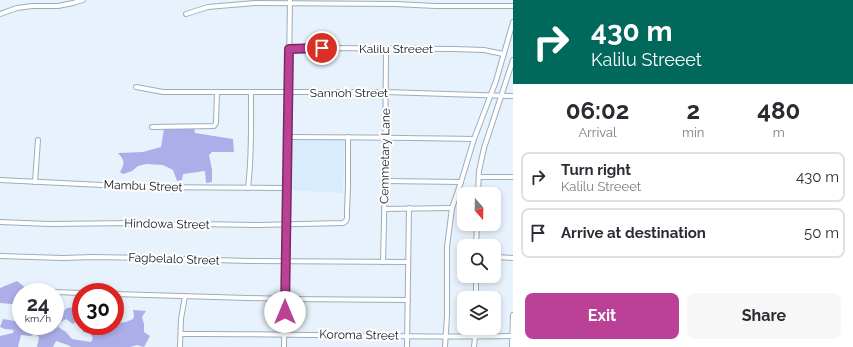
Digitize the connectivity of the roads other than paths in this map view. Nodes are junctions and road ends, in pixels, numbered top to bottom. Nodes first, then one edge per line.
1 (83, 0) edge
2 (290, 2) edge
3 (395, 2) edge
4 (513, 6) edge
5 (0, 14) edge
6 (186, 14) dead end
7 (513, 22) edge
8 (289, 49) junction
9 (386, 49) junction
10 (503, 54) junction
11 (513, 60) edge
12 (136, 87) dead end
13 (288, 92) junction
14 (385, 92) junction
15 (217, 93) junction
16 (251, 93) junction
17 (490, 96) junction
18 (501, 96) junction
19 (513, 96) edge
20 (152, 127) dead end
21 (348, 137) junction
22 (385, 137) junction
23 (288, 138) junction
24 (474, 139) junction
25 (38, 140) dead end
26 (479, 177) junction
27 (513, 177) edge
28 (0, 180) edge
29 (385, 181) junction
30 (36, 182) junction
31 (461, 182) junction
32 (478, 187) edge
33 (248, 188) junction
34 (287, 188) junction
35 (409, 208) junction
36 (452, 208) junction
37 (384, 209) junction
38 (0, 222) edge
39 (286, 224) junction
40 (0, 256) edge
41 (501, 257) edge
42 (513, 258) edge
43 (285, 262) junction
44 (383, 262) junction
45 (408, 262) junction
46 (124, 294) edge
47 (184, 296) junction
48 (285, 299) junction
49 (408, 300) junction
50 (513, 315) edge
51 (181, 334) junction
52 (285, 334) junction
53 (407, 336) junction
54 (445, 336) junction
55 (512, 336) edge
56 (475, 337) junction
57 (180, 347) edge
58 (284, 347) edge
59 (407, 347) edge
60 (445, 347) edge
61 (474, 347) edge
62 (512, 347) edge

1 - 5 street
2 - 3 street
2 - 6 street
2 - 8 street
3 - 4 street
7 - 10 street
8 - 9 street, Kalilu Streeet
8 - 13 street
9 - 10 street, Kalilu Streeet
9 - 14 street, Cemmetary Lane
10 - 17 street
11 - 18 street
12 - 15 street, Sannoh Street
13 - 14 street, Sannoh Street
13 - 16 street, Sannoh Street
13 - 23 street
14 - 17 street, Sannoh Street
14 - 22 street, Cemmetary Lane
15 - 16 street, Sannoh Street
15 - 20 street
16 - 33 street
17 - 18 street, Sannoh Street
17 - 24 street
18 - 19 street, Sannoh Street
18 - 26 street
21 - 22 street
21 - 23 street
21 - 39 street, Hindowa Street
22 - 24 street
22 - 29 street, Cemmetary Lane
23 - 34 street
24 - 31 street
25 - 30 street
26 - 27 street
26 - 32 street
28 - 30 street, Mambu Street
29 - 31 street
29 - 37 street, Cemmetary Lane
30 - 33 street, Mambu Street
31 - 36 street
33 - 34 street, Mambu Street
34 - 39 street
35 - 36 street
35 - 37 street
35 - 45 street
36 - 54 street
37 - 44 street, Cemmetary Lane
38 - 39 street, Hindowa Street
39 - 43 street
40 - 43 street, Fagbelalo Street
41 - 42 street
43 - 44 street, Fagbelalo Street
43 - 48 street
44 - 45 street, Fagbelalo Street
45 - 49 street
46 - 47 street
47 - 48 street
47 - 51 street
48 - 49 street
48 - 52 street
49 - 53 street
50 - 55 street
51 - 52 street, Koroma Street
51 - 57 street
52 - 53 street, Koroma Street
52 - 58 street
53 - 54 street, Koroma Street
53 - 59 street
54 - 56 street, Koroma Street
54 - 60 street
55 - 56 street, Koroma Street
55 - 62 street
56 - 61 street

